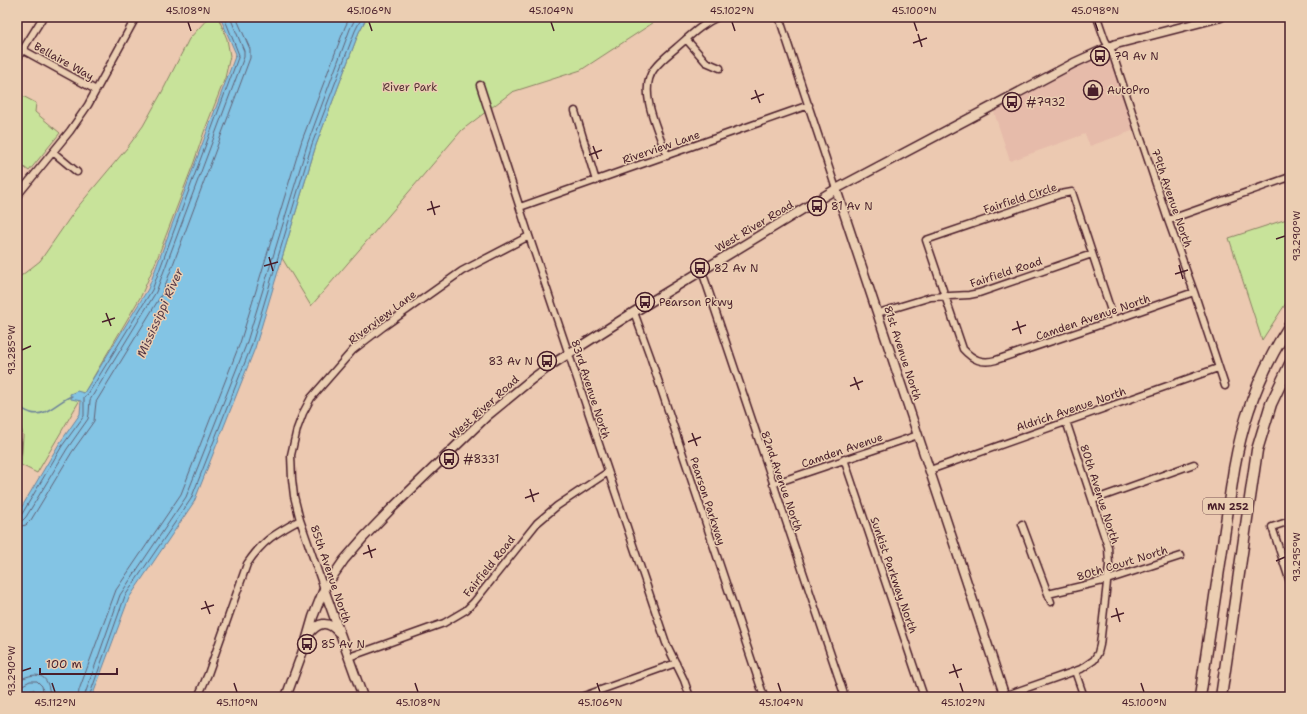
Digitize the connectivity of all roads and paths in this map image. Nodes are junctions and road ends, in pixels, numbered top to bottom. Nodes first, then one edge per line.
1 (43, 17) edge
2 (136, 17) edge
3 (718, 17) edge
4 (779, 17) edge
5 (1097, 17) edge
6 (1221, 17) edge
7 (686, 39) junction
8 (1109, 46) junction
9 (23, 50) junction
10 (17, 59) edge
11 (720, 68) dead end
12 (480, 85) dead end
13 (96, 90) junction
14 (809, 105) junction
15 (575, 111) dead end
16 (53, 152) junction
17 (667, 156) junction
18 (77, 172) dead end
19 (1290, 177) edge
20 (596, 181) junction
21 (836, 189) junction
22 (17, 196) edge
23 (520, 207) junction
24 (1168, 220) junction
25 (529, 236) junction
26 (1092, 254) junction
27 (701, 272) junction
28 (1194, 292) junction
29 (945, 296) junction
30 (634, 312) junction
31 (878, 313) junction
32 (1114, 320) junction
33 (1290, 325) edge
34 (568, 354) junction
35 (1290, 364) edge
36 (1218, 368) junction
37 (1225, 386) dead end
38 (1066, 421) junction
39 (918, 435) junction
40 (17, 441) edge
41 (17, 452) edge
42 (291, 455) joint
43 (844, 459) junction
44 (1194, 464) dead end
45 (930, 470) junction
46 (608, 472) junction
47 (773, 484) junction
48 (1093, 500) junction
49 (300, 520) junction
50 (1290, 521) edge
51 (1022, 524) dead end
52 (1181, 556) dead end
53 (1107, 580) junction
54 (1290, 582) edge
55 (324, 589) junction
56 (1048, 594) junction
57 (1051, 602) dead end
58 (340, 635) junction
59 (308, 636) junction
60 (349, 657) junction
61 (676, 663) junction
62 (1075, 671) junction
63 (198, 697) edge
64 (286, 697) edge
65 (363, 697) edge
66 (581, 697) edge
67 (690, 697) edge
68 (764, 697) edge
69 (845, 697) edge
70 (924, 697) edge
71 (1003, 697) edge
72 (1084, 697) edge
73 (1200, 697) edge
74 (1221, 697) edge

1 - 9 street
2 - 13 street
3 - 7 street
4 - 14 street, 81st Avenue North
5 - 8 street, 79th Avenue North
6 - 8 street, West River Road
7 - 11 street
7 - 17 street
8 - 21 street, West River Road
8 - 24 street, 79th Avenue North
9 - 10 street
9 - 13 street, Bellaire Way
12 - 23 street, 83rd Avenue North
13 - 16 street
14 - 17 street, Riverview Lane
14 - 21 street, 81st Avenue North
15 - 20 street
16 - 18 street
16 - 22 street
17 - 20 street, Riverview Lane
19 - 24 street
20 - 23 street, Riverview Lane
21 - 27 street, West River Road
21 - 31 street, 81st Avenue North
23 - 25 street, 83rd Avenue North
24 - 28 street, 79th Avenue North
25 - 34 street, 83rd Avenue North
25 - 42 street, Riverview Lane
26 - 29 street, Fairfield Road
26 - 29 street, Fairfield Circle
26 - 32 street, Fairfield Circle
27 - 30 street, West River Road
27 - 47 street, 82nd Avenue North
28 - 32 street, Camden Avenue North
28 - 36 street, 79th Avenue North
29 - 31 street, Fairfield Road
29 - 32 street, Camden Avenue North
30 - 34 street, West River Road
30 - 68 street, Pearson Parkway
31 - 39 street, 81st Avenue North
33 - 73 highway, MN 252
34 - 46 street, 83rd Avenue North
34 - 55 street, West River Road
35 - 74 highway, MN 252
36 - 37 street, 79th Avenue North
36 - 38 street, Aldrich Avenue North
38 - 45 street, Aldrich Avenue North
38 - 48 street, 80th Avenue North
39 - 43 street, Camden Avenue
39 - 45 street, 81st Avenue North
40 - 41 street
42 - 49 street, 85th Avenue North
43 - 47 street, Camden Avenue
43 - 70 street, Sunkist Parkway North
44 - 48 street
45 - 71 street, 81st Avenue North
46 - 60 street, Fairfield Road
46 - 61 street, 83rd Avenue North
47 - 69 street, 82nd Avenue North
48 - 53 street, 80th Avenue North
49 - 55 street, 85th Avenue North
49 - 63 street
50 - 54 street
51 - 56 street
52 - 53 street, 80th Court North
53 - 56 street, 80th Court North
53 - 62 street, 80th Avenue North
55 - 58 street, 85th Avenue North
55 - 59 street, West River Road
56 - 57 street
58 - 59 street
58 - 60 street, 85th Avenue North
59 - 64 street, West River Road
60 - 65 street, 85th Avenue North
61 - 66 street
61 - 67 street, 83rd Avenue North
62 - 71 street
62 - 72 street

